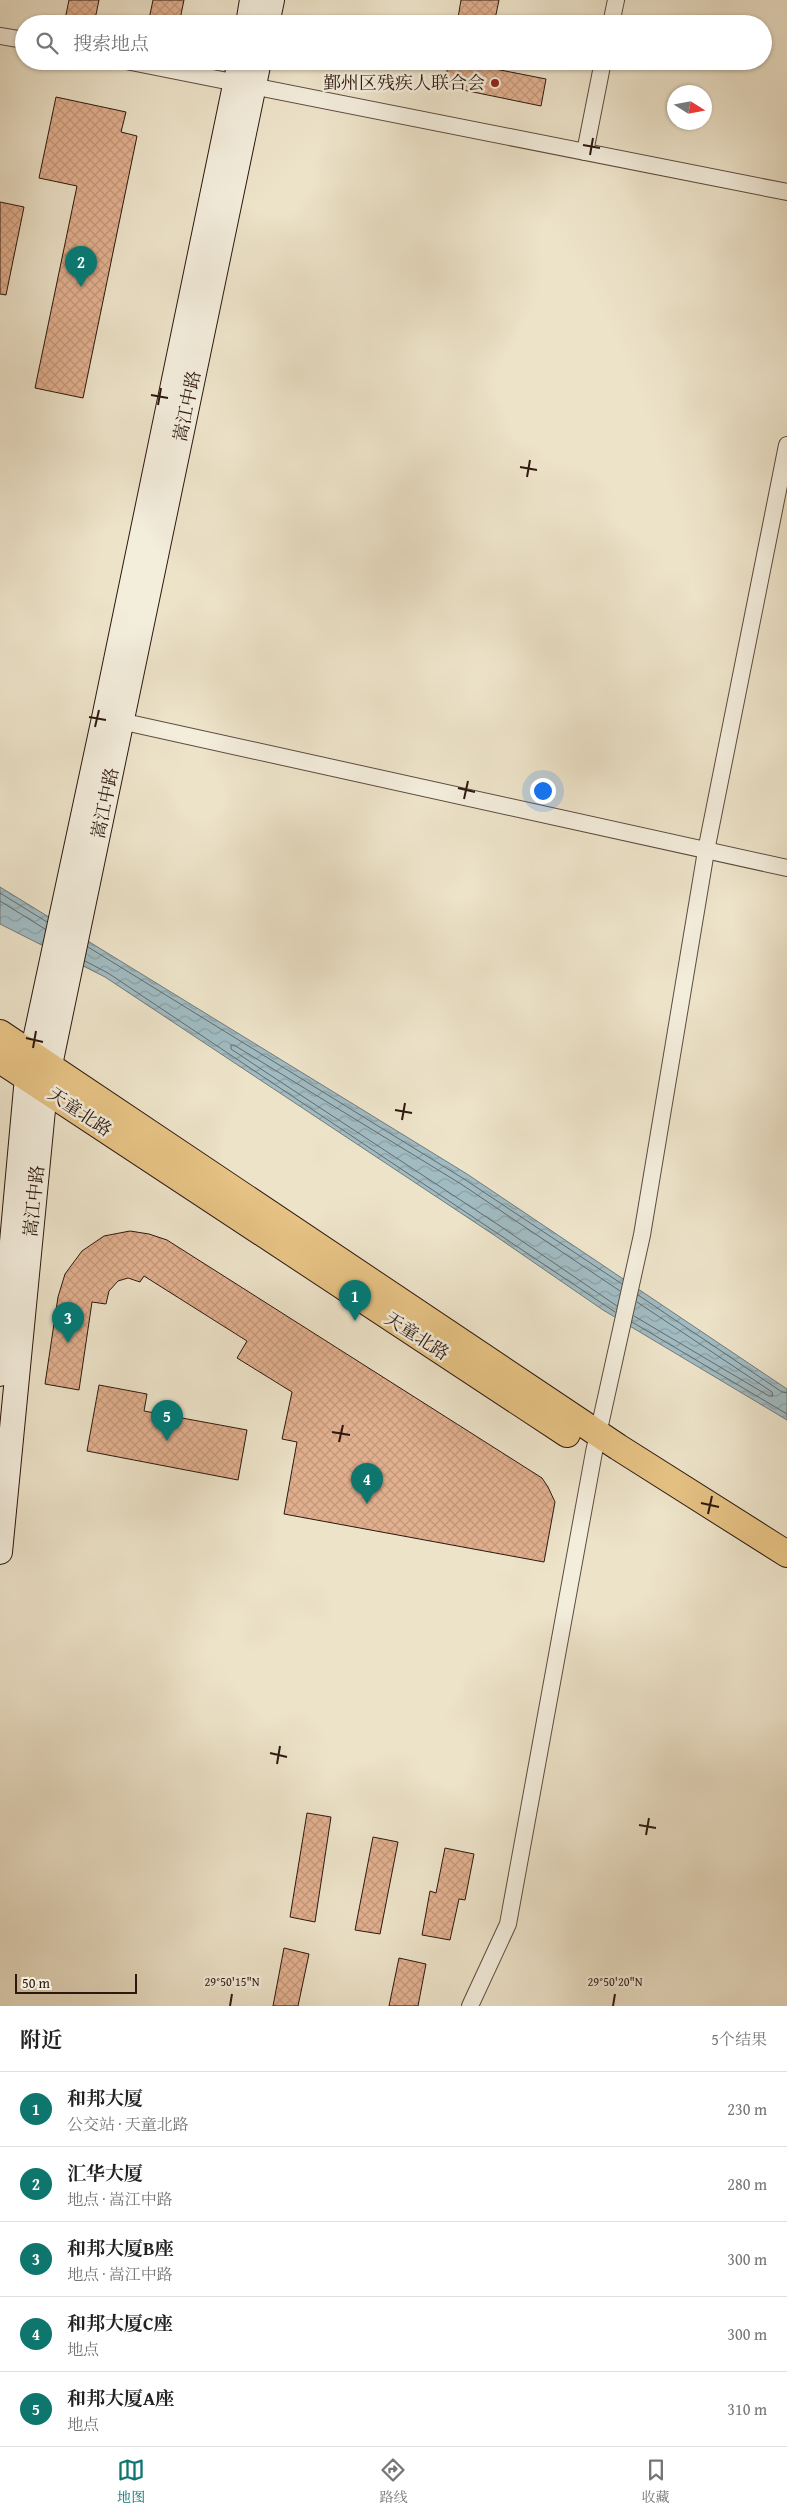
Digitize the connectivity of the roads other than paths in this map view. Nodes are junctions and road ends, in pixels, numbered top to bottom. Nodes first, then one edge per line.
1 (252, 0) edge
2 (272, 0) edge
3 (616, 0) edge
4 (250, 15) edge
5 (269, 15) edge
6 (613, 15) edge
7 (0, 36) edge
8 (15, 38) edge
9 (192, 70) edge
10 (601, 70) edge
11 (243, 77) edge
12 (585, 152) junction
13 (787, 192) edge
14 (787, 445) edge
15 (113, 720) junction
16 (706, 851) junction
17 (787, 868) edge
18 (0, 1033) edge
19 (0, 1060) edge
20 (38, 1071) junction
21 (0, 1374) edge
22 (604, 1444) junction
23 (0, 1552) edge
24 (785, 1566) edge
25 (470, 2006) edge

1 - 4 main road
2 - 5 main road
3 - 6 street
7 - 8 street
9 - 11 street
10 - 12 street
11 - 12 street
11 - 15 main road, 嵩江中路
12 - 13 street
14 - 16 street
15 - 16 street
15 - 20 main road, 嵩江中路
15 - 20 main road, 嵩江中路
16 - 17 street
16 - 22 street
18 - 20 main road
19 - 20 main road, 天童北路
20 - 21 main road, 嵩江中路
20 - 22 main road, 天童北路
20 - 23 main road, 嵩江中路
22 - 24 main road, 天童北路
22 - 25 street

